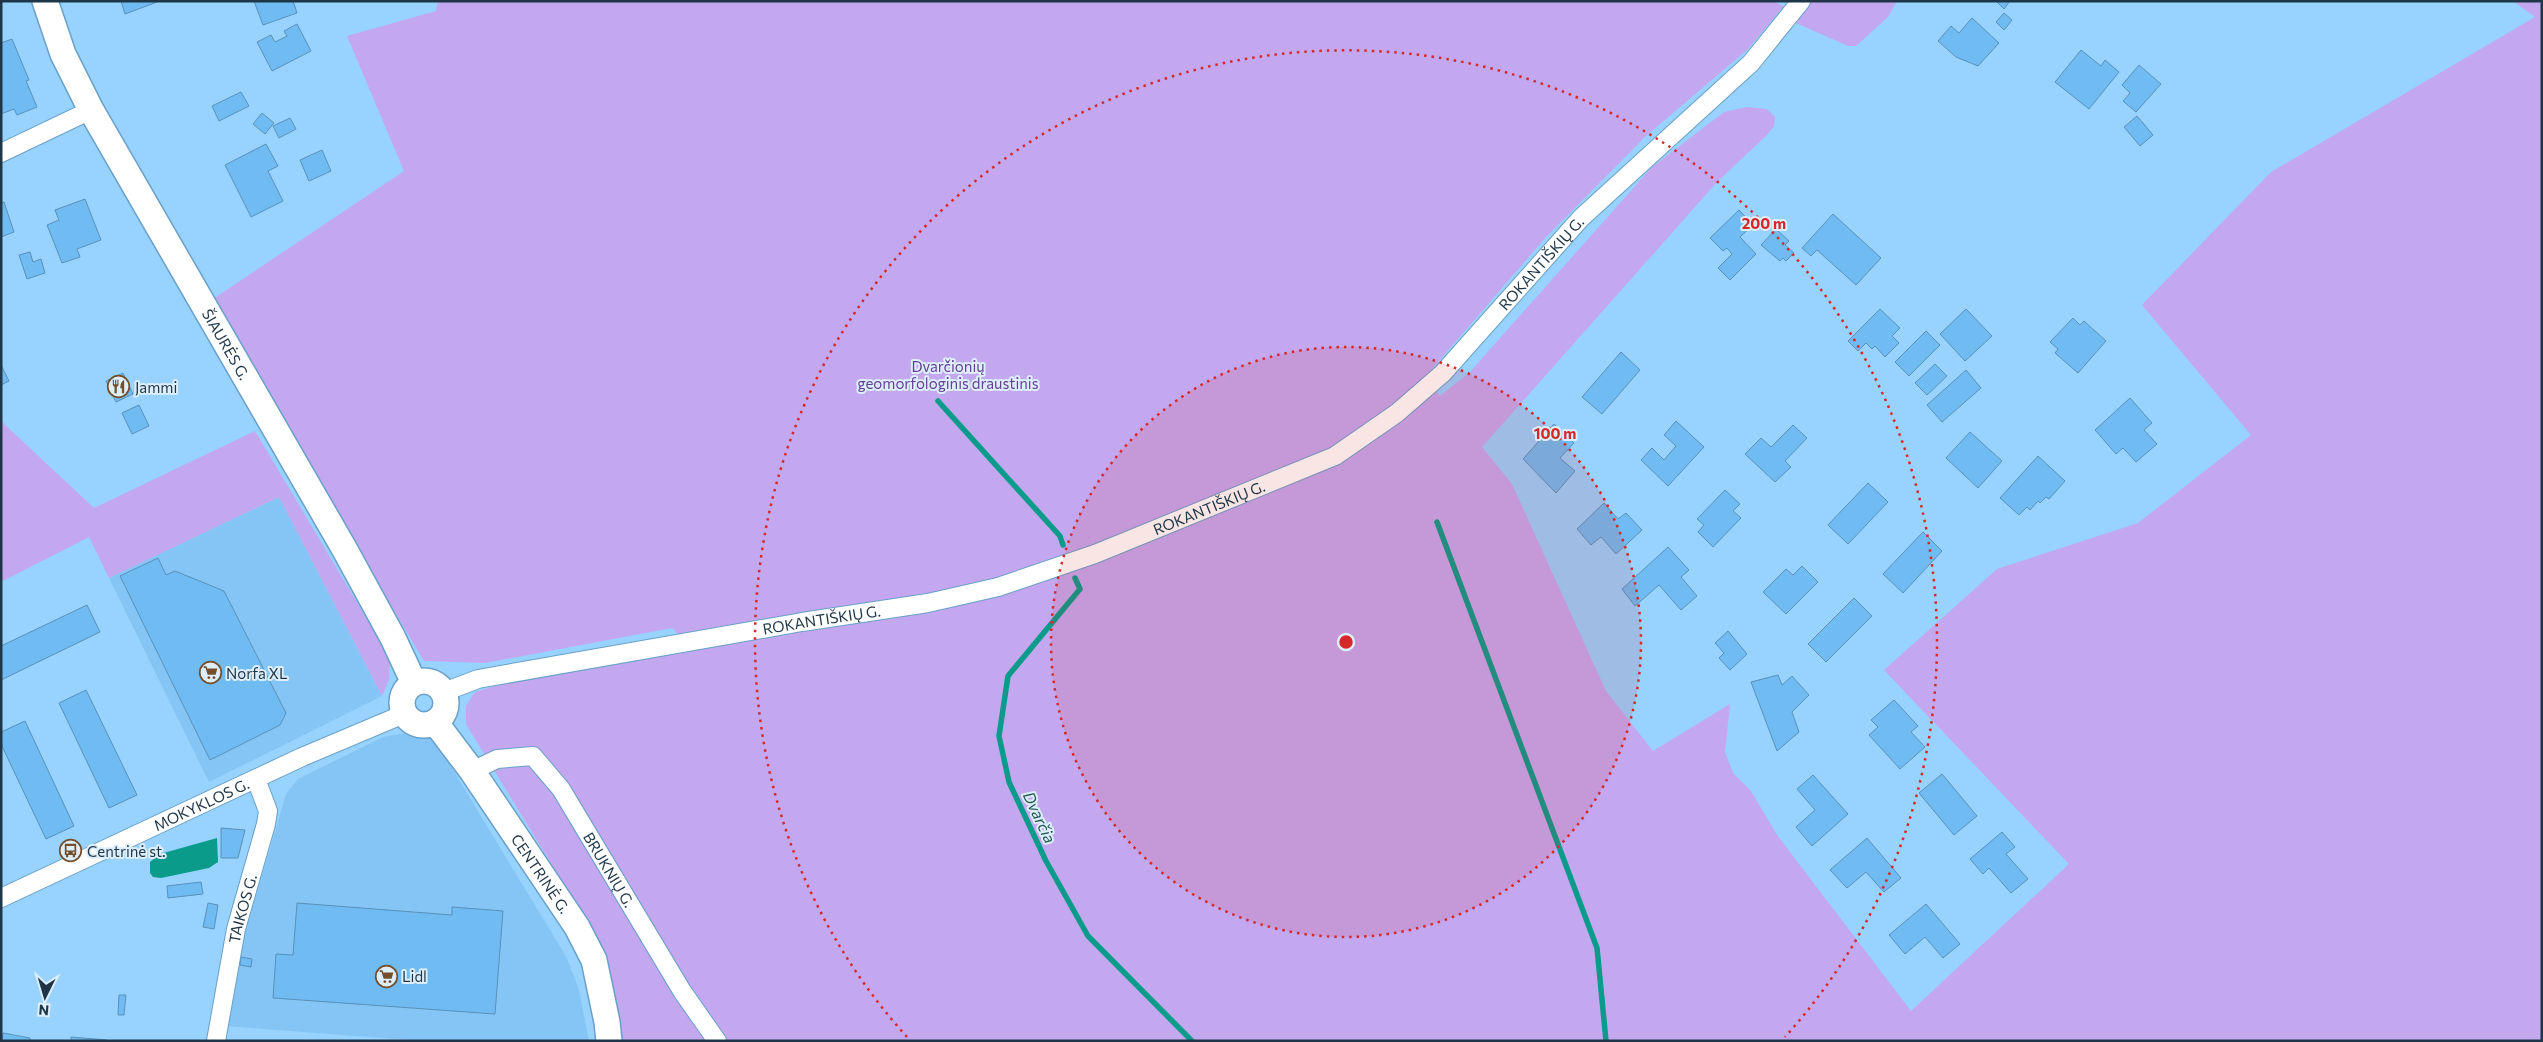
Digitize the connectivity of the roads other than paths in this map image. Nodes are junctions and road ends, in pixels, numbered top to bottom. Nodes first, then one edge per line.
1 (45, 1) edge
2 (1801, 1) edge
3 (91, 110) junction
4 (1, 153) edge
5 (414, 683) junction
6 (444, 692) junction
7 (404, 714) junction
8 (435, 722) junction
9 (472, 771) junction
10 (256, 779) junction
11 (1, 898) edge
12 (216, 1041) edge
13 (609, 1041) edge
14 (718, 1041) edge

1 - 3 main road, ŠIAURĖS G.
2 - 6 street, ROKANTIŠKIŲ G.
3 - 4 street
3 - 5 main road, ŠIAURĖS G.
5 - 6 main road
5 - 7 main road
6 - 8 main road
7 - 8 main road
7 - 10 street, MOKYKLOS G.
8 - 9 main road, CENTRINĖ G.
9 - 13 main road, CENTRINĖ G.
9 - 14 street, BRUKNIŲ G.
10 - 11 street, MOKYKLOS G.
10 - 12 street, TAIKOS G.

